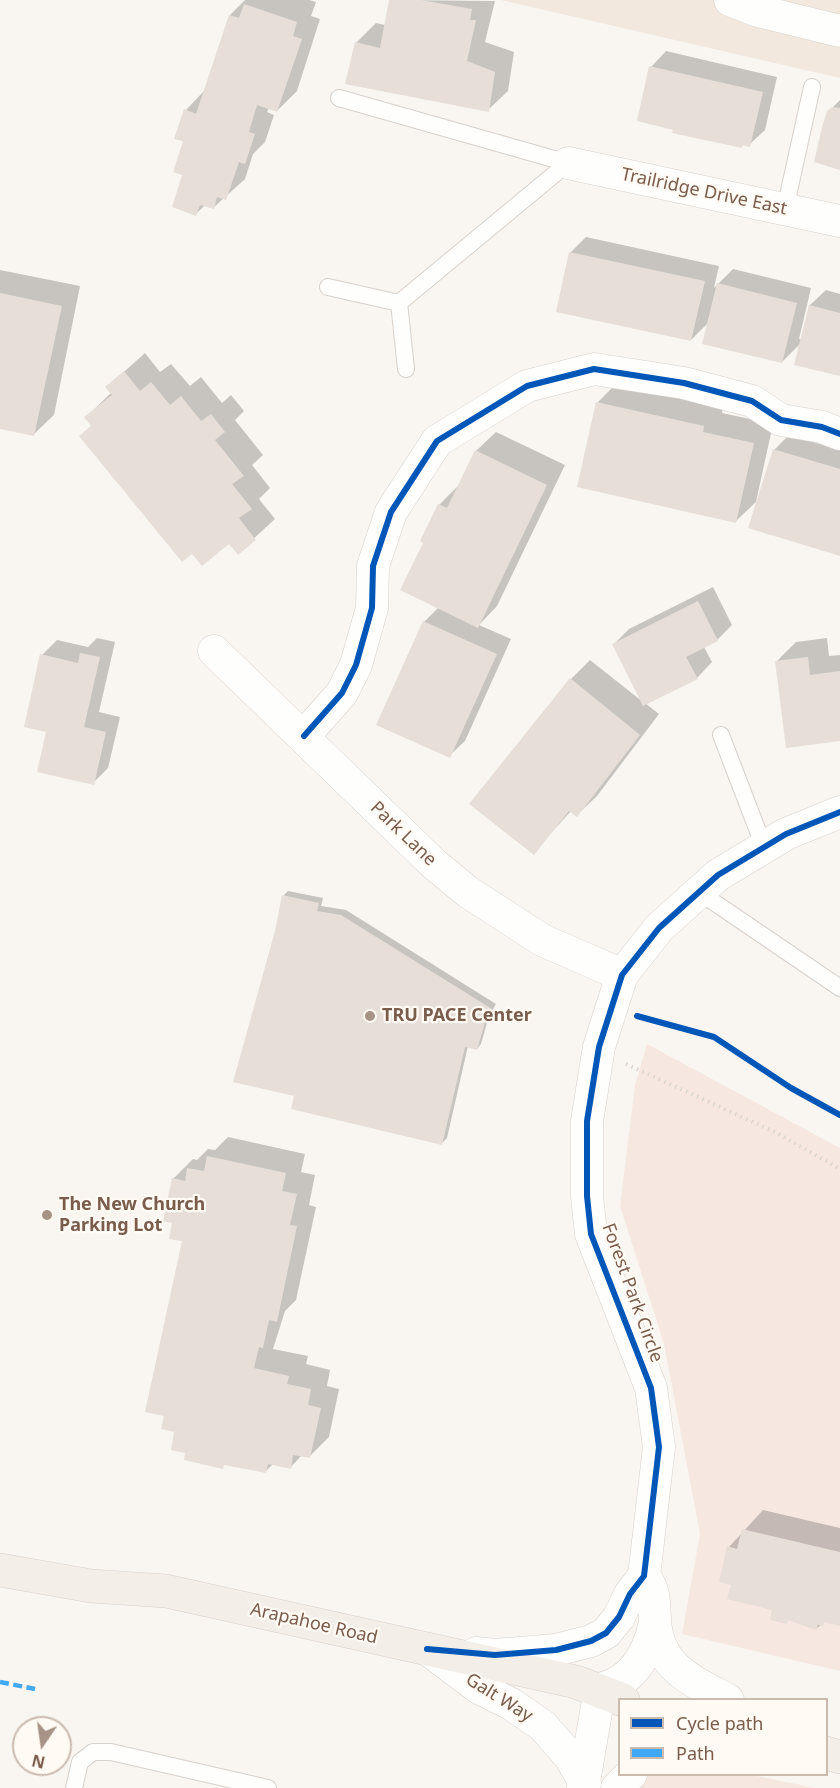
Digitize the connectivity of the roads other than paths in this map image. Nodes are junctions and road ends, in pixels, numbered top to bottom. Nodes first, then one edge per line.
1 (730, 0) edge
2 (840, 31) edge
3 (812, 87) dead end
4 (339, 98) dead end
5 (568, 163) junction
6 (785, 209) junction
7 (840, 221) edge
8 (327, 287) dead end
9 (399, 303) junction
10 (406, 369) dead end
11 (840, 434) edge
12 (214, 651) dead end
13 (721, 735) dead end
14 (304, 736) junction
15 (840, 812) edge
16 (764, 847) junction
17 (699, 892) junction
18 (622, 975) junction
19 (840, 988) edge
20 (0, 1570) edge
21 (644, 1576) junction
22 (655, 1623) junction
23 (427, 1649) junction
24 (611, 1694) edge
25 (724, 1698) edge
26 (629, 1776) edge
27 (584, 1785) edge
28 (74, 1788) edge
29 (268, 1788) edge
30 (617, 1788) edge

1 - 2 street
3 - 6 lane
4 - 5 lane
5 - 6 street, Trailridge Drive East
5 - 9 lane
6 - 7 street, Trailridge Drive East
8 - 9 lane
9 - 10 lane
11 - 14 street
12 - 14 street, Park Lane
13 - 16 lane
14 - 18 street, Park Lane
15 - 16 street, Forest Park Circle
16 - 17 street, Forest Park Circle
17 - 18 street, Forest Park Circle
17 - 19 lane
18 - 21 street, Forest Park Circle
20 - 23 main road, Arapahoe Road
21 - 22 street, Forest Park Circle
21 - 23 street, Forest Park Circle
22 - 24 street, Forest Park Circle
22 - 25 street, Forest Park Circle
23 - 24 main road, Arapahoe Road
23 - 27 street, Galt Way
24 - 27 street, Galt Way
26 - 30 street
28 - 29 lane

